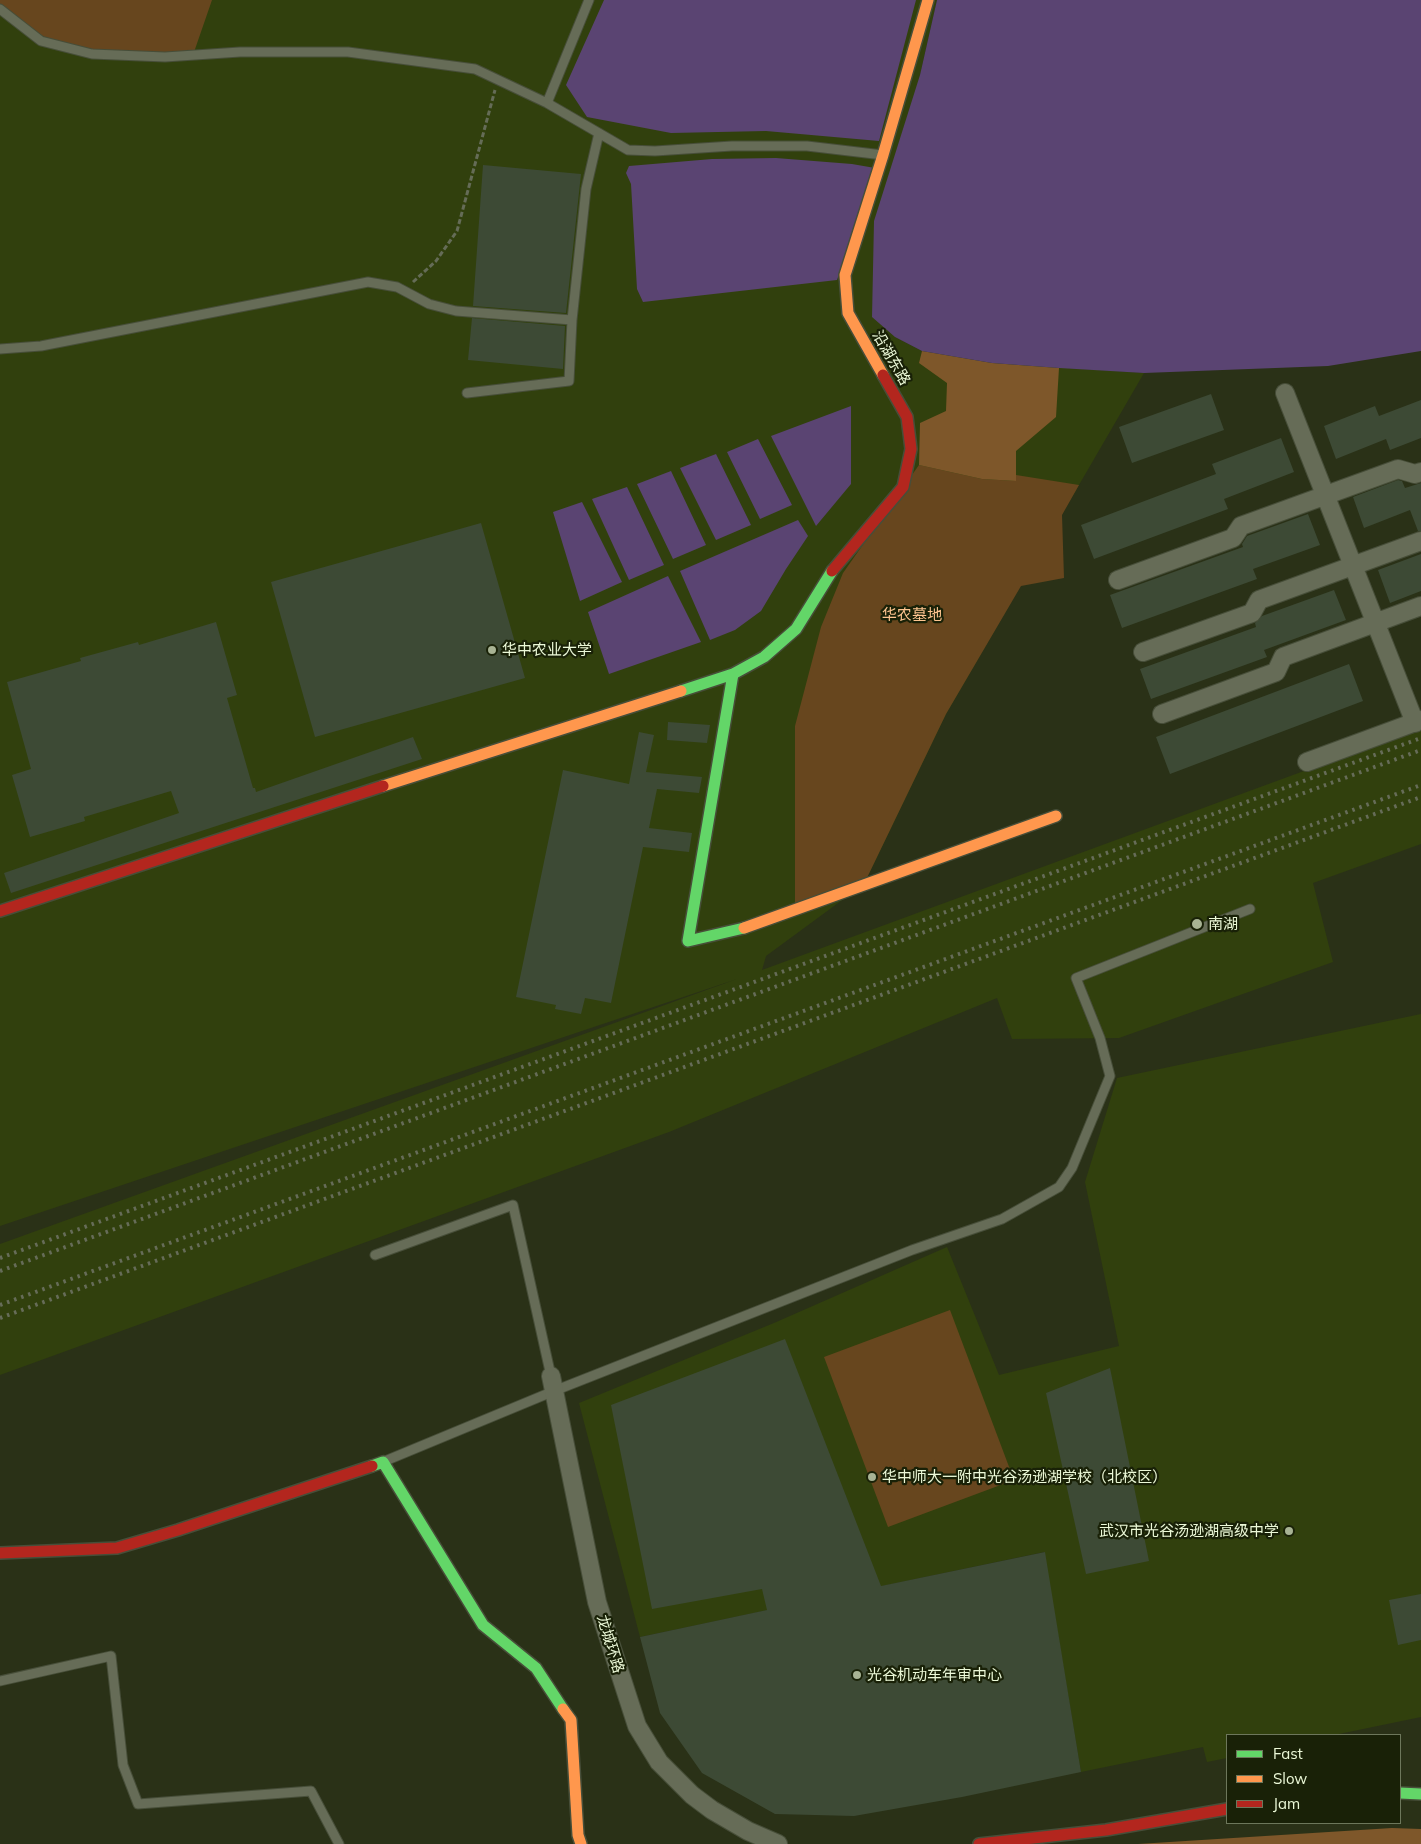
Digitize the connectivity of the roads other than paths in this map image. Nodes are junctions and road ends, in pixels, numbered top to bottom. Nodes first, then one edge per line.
1 (589, 0) edge
2 (928, 0) edge
3 (0, 9) edge
4 (547, 103) junction
5 (599, 133) junction
6 (883, 155) junction
7 (572, 320) junction
8 (0, 349) edge
9 (1285, 392) dead end
10 (467, 393) dead end
11 (1421, 472) edge
12 (1325, 495) junction
13 (1421, 541) edge
14 (1352, 566) junction
15 (1118, 580) dead end
16 (1421, 606) edge
17 (1375, 623) junction
18 (1143, 652) dead end
19 (733, 674) junction
20 (1162, 714) dead end
21 (1418, 722) edge
22 (1307, 762) dead end
23 (1056, 816) dead end
24 (1250, 909) dead end
25 (0, 911) edge
26 (375, 1255) dead end
27 (552, 1383) junction
28 (383, 1462) junction
29 (0, 1553) edge
30 (0, 1681) edge
31 (1401, 1793) edge
32 (1421, 1794) edge
33 (1226, 1809) edge
34 (340, 1844) edge
35 (581, 1844) edge
36 (778, 1844) edge
37 (979, 1844) edge

1 - 4 lane
2 - 6 street, 沿湖东路
3 - 4 lane
4 - 5 lane
5 - 6 lane
5 - 7 lane
6 - 19 street, 沿湖东路
7 - 8 lane
7 - 10 lane
9 - 12 street
11 - 12 street
12 - 14 street
12 - 15 street
13 - 14 street
14 - 17 street
14 - 18 street
16 - 17 street
17 - 20 street
17 - 21 street
19 - 23 street
19 - 25 street, 沿湖东路
21 - 22 street
24 - 27 lane
26 - 27 lane
27 - 28 lane
27 - 36 street, 龙城环路
28 - 29 street
28 - 35 street
30 - 34 lane
31 - 32 street
33 - 37 street

